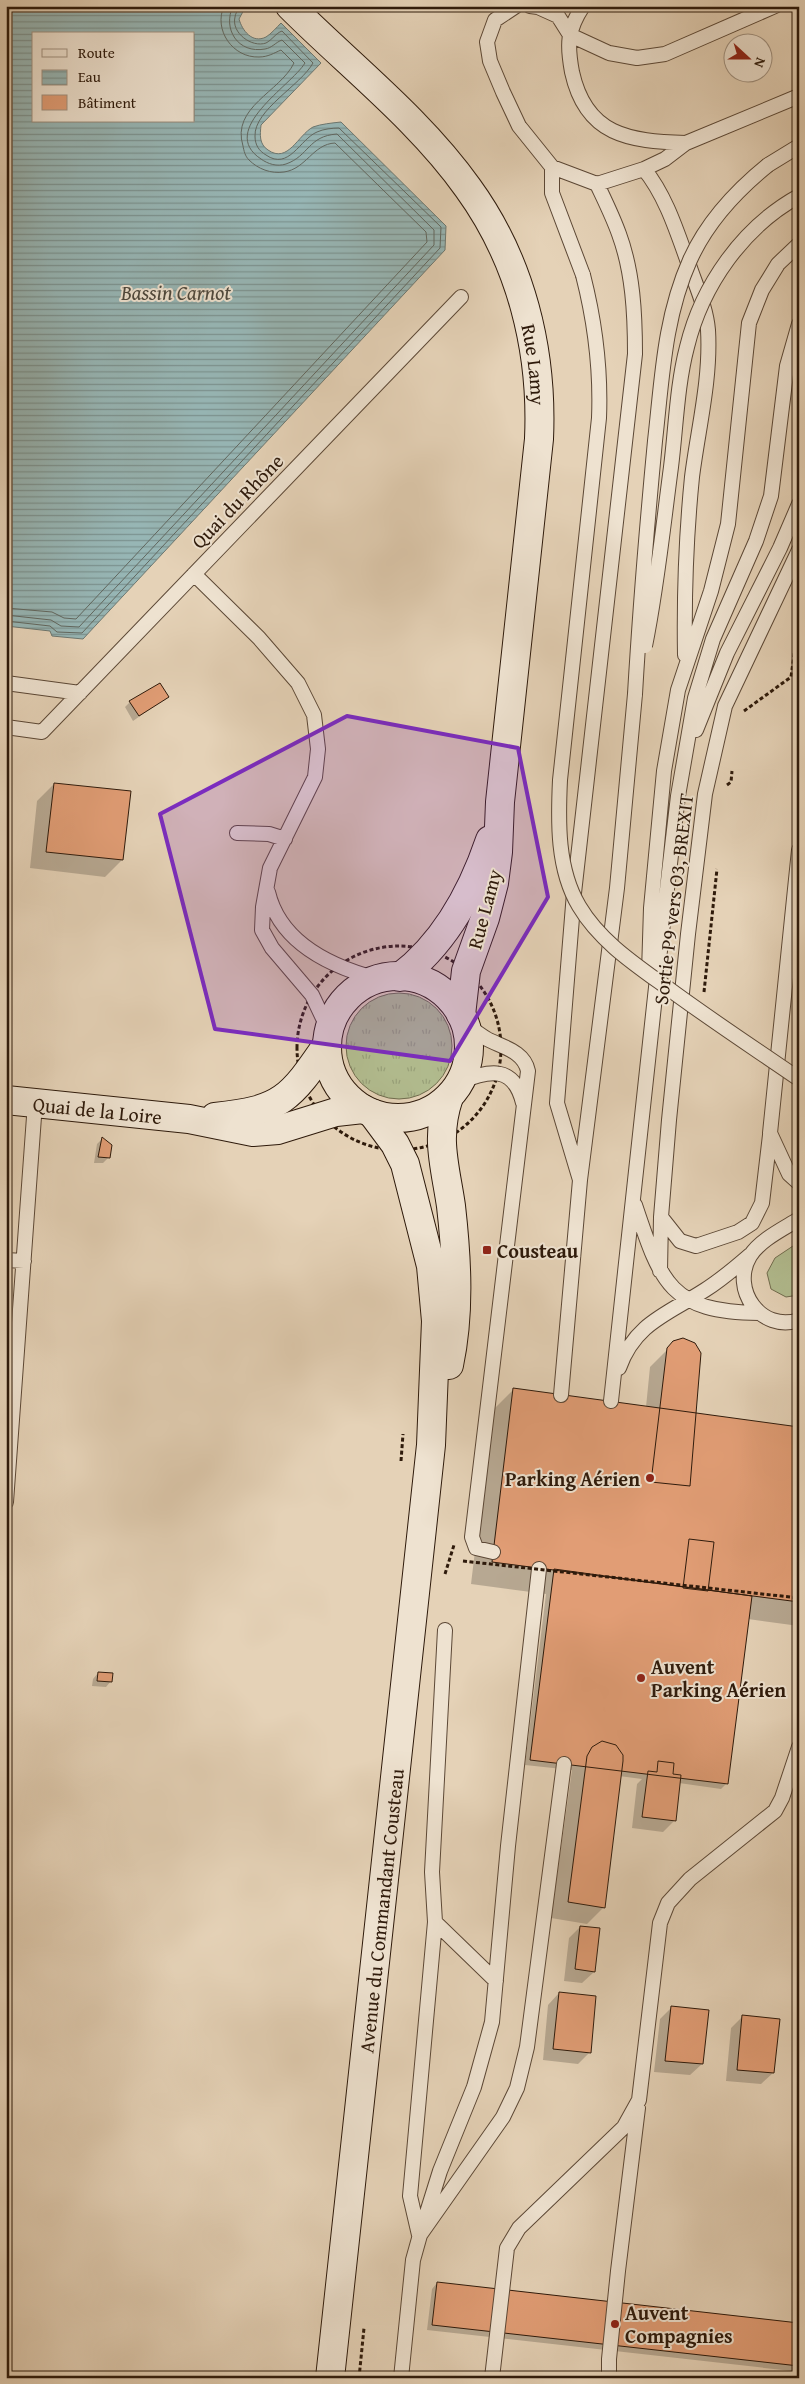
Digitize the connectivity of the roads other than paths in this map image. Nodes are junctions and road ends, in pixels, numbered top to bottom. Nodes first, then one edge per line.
1 (516, 6) edge
2 (530, 6) edge
3 (582, 6) edge
4 (775, 6) edge
5 (292, 8) edge
6 (570, 35) junction
7 (799, 96) edge
8 (686, 143) junction
9 (799, 146) edge
10 (552, 167) junction
11 (644, 169) junction
12 (597, 184) junction
13 (799, 196) edge
14 (799, 244) edge
15 (461, 297) dead end
16 (799, 324) edge
17 (799, 504) edge
18 (799, 550) edge
19 (795, 561) edge
20 (194, 574) junction
21 (686, 664) junction
22 (6, 683) edge
23 (80, 693) junction
24 (636, 694) junction
25 (6, 727) edge
26 (687, 753) junction
27 (500, 802) junction
28 (237, 833) dead end
29 (285, 839) junction
30 (799, 850) edge
31 (267, 882) junction
32 (389, 978) junction
33 (463, 1019) junction
34 (328, 1038) junction
35 (799, 1079) edge
36 (454, 1089) junction
37 (645, 1093) junction
38 (6, 1100) edge
39 (35, 1103) junction
40 (523, 1104) junction
41 (367, 1111) junction
42 (189, 1119) junction
43 (770, 1133) junction
44 (580, 1180) junction
45 (799, 1183) edge
46 (633, 1200) junction
47 (661, 1217) junction
48 (799, 1218) edge
49 (750, 1255) junction
50 (6, 1260) edge
51 (24, 1261) junction
52 (660, 1271) junction
53 (688, 1300) junction
54 (759, 1313) junction
55 (13, 1316) edge
56 (799, 1320) edge
57 (561, 1394) dead end
58 (431, 1445) junction
59 (7, 1482) edge
60 (6, 1502) edge
61 (493, 1552) dead end
62 (540, 1569) dead end
63 (445, 1630) dead end
64 (799, 1747) edge
65 (564, 1764) dead end
66 (435, 1922) junction
67 (496, 1981) junction
68 (639, 2100) junction
69 (420, 2235) junction
70 (330, 2378) edge
71 (401, 2378) edge
72 (492, 2378) edge
73 (609, 2378) edge

1 - 10 lane
2 - 6 lane
3 - 6 lane
4 - 6 lane
5 - 27 street, Rue Lamy
6 - 8 lane
7 - 8 lane
8 - 11 lane
9 - 24 lane, bridge
10 - 12 lane
10 - 35 lane, bridge
11 - 12 lane
11 - 21 lane
12 - 44 lane
13 - 24 lane, bridge
14 - 21 lane
15 - 20 lane, Quai du Rhône
16 - 26 lane
17 - 26 lane
18 - 19 lane, Sortie P9 vers O3, BREXIT
19 - 47 lane, Sortie P9 vers O3, BREXIT
20 - 23 lane, Quai du Rhône
20 - 29 lane
21 - 37 lane
22 - 23 lane
23 - 25 lane, Quai du Rhône
24 - 44 lane
26 - 37 lane
27 - 32 street, Rue Lamy
27 - 33 street, Rue Lamy
28 - 29 lane
29 - 31 lane
30 - 43 lane
31 - 32 lane
31 - 34 lane
32 - 33 street
32 - 34 street
33 - 36 street
33 - 40 lane
34 - 41 street
34 - 42 street, Quai de la Loire
36 - 40 lane
36 - 41 street
36 - 58 street, Avenue du Commandant Cousteau
37 - 46 lane
38 - 39 street, Quai de la Loire
39 - 42 street, Quai de la Loire
39 - 51 lane
40 - 61 lane
41 - 42 street, Quai de la Loire
41 - 58 street, Avenue du Commandant Cousteau
43 - 45 lane
43 - 47 lane
44 - 57 lane
46 - 52 lane
46 - 53 lane
47 - 52 lane, Sortie P9 vers O3, BREXIT
48 - 49 lane
49 - 53 lane
49 - 54 lane
50 - 51 lane
51 - 55 lane
52 - 53 lane
53 - 54 lane
54 - 56 lane
55 - 59 lane
58 - 70 street, Avenue du Commandant Cousteau
59 - 60 lane
62 - 67 lane
63 - 66 lane
64 - 68 lane
65 - 69 lane
66 - 67 lane
66 - 69 lane
67 - 69 lane
68 - 72 lane
68 - 73 lane
69 - 71 lane

